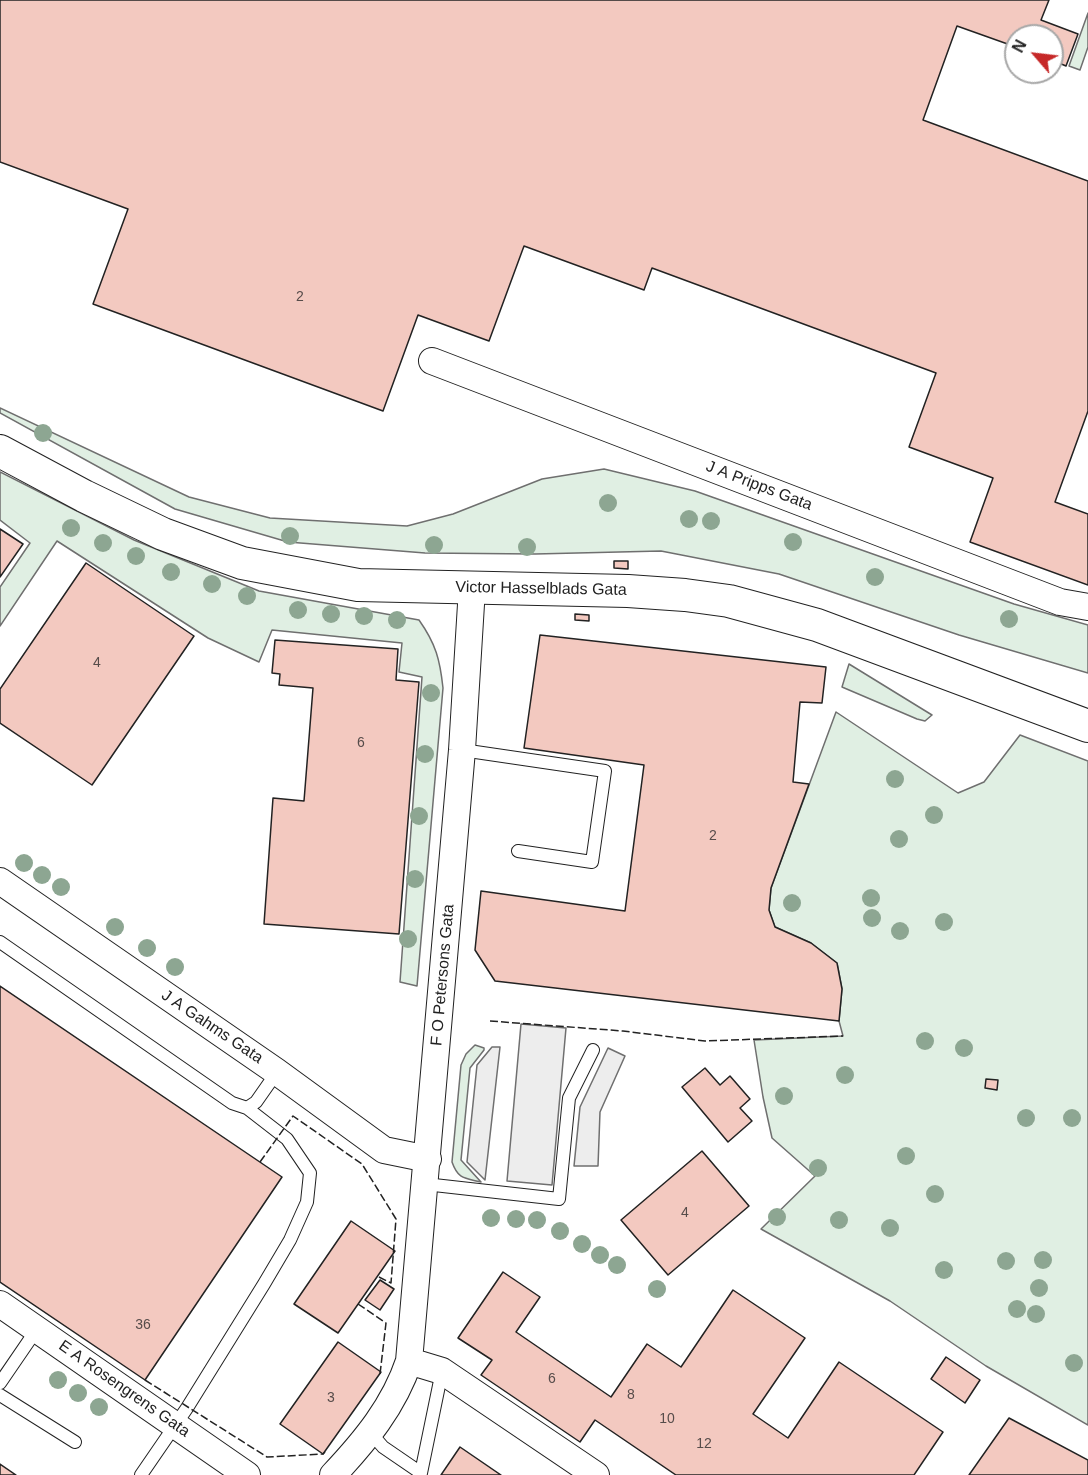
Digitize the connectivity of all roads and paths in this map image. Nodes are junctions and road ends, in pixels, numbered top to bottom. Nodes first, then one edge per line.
1 (432, 361) dead end
2 (0, 451) edge
3 (472, 588) junction
4 (1088, 607) edge
5 (1088, 726) edge
6 (462, 750) junction
7 (518, 852) dead end
8 (0, 881) edge
9 (0, 942) edge
10 (593, 1050) dead end
11 (278, 1072) junction
12 (247, 1108) junction
13 (428, 1159) junction
14 (424, 1184) junction
15 (0, 1304) edge
16 (37, 1329) junction
17 (409, 1361) junction
18 (442, 1371) junction
19 (0, 1383) edge
20 (0, 1395) edge
21 (175, 1425) junction
22 (370, 1432) junction
23 (75, 1442) dead end
24 (141, 1475) edge
25 (248, 1475) edge
26 (333, 1475) edge
27 (596, 1475) edge

1 - 4 street, J A Pripps Gata
2 - 3 street, Victor Hasselblads Gata
3 - 5 street, Victor Hasselblads Gata
3 - 6 street, F O Petersons Gata
6 - 7 lane
6 - 13 street, F O Petersons Gata
8 - 11 street, J A Gahms Gata
9 - 12 lane
10 - 14 lane
11 - 12 lane
11 - 13 street, J A Gahms Gata
12 - 21 lane
13 - 14 street, F O Petersons Gata
14 - 17 street, F O Petersons Gata
15 - 16 street, E A Rosengrens Gata
16 - 19 lane
16 - 21 street, E A Rosengrens Gata
17 - 18 street
17 - 22 street, F O Petersons Gata
18 - 22 lane
18 - 27 street
20 - 23 lane
21 - 24 lane
21 - 25 street, E A Rosengrens Gata
22 - 26 street, F O Petersons Gata

